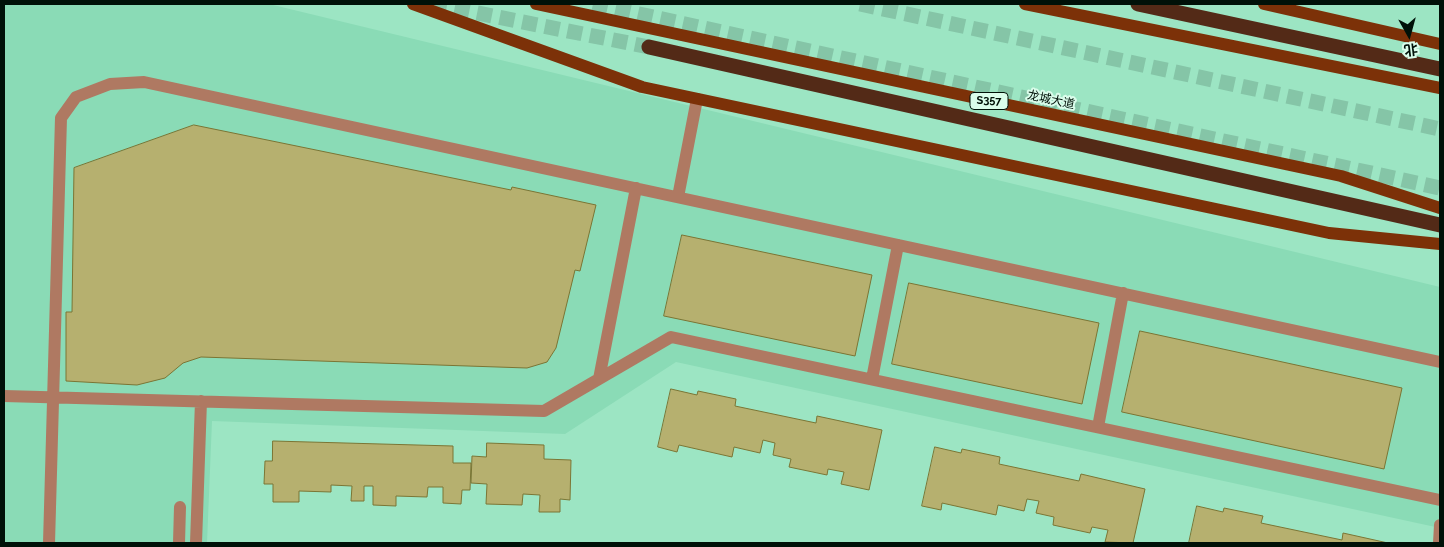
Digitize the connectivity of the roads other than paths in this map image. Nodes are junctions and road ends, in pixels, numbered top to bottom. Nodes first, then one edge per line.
1 (413, 4) edge
2 (536, 4) edge
3 (1025, 4) edge
4 (1138, 4) edge
5 (1264, 4) edge
6 (1440, 44) edge
7 (649, 47) tunnel mouth
8 (1440, 69) edge
9 (1440, 88) edge
10 (697, 99) junction
11 (636, 188) junction
12 (678, 197) junction
13 (1440, 208) edge
14 (1440, 225) edge
15 (1440, 244) edge
16 (898, 245) junction
17 (1123, 293) junction
18 (1440, 362) edge
19 (599, 379) junction
20 (872, 379) junction
21 (4, 396) edge
22 (53, 397) junction
23 (201, 402) junction
24 (1098, 427) junction
25 (1440, 500) edge
26 (180, 507) dead end
27 (1440, 525) edge
28 (49, 543) edge
29 (178, 543) edge
30 (196, 543) edge
31 (1440, 543) edge

1 - 10 main road
2 - 13 main road, 龙城大道 / S357
3 - 9 main road
4 - 8 highway
5 - 6 main road
7 - 14 highway
10 - 12 lane
10 - 15 main road
11 - 12 lane
11 - 19 lane
11 - 22 lane
12 - 16 lane
16 - 17 lane
16 - 20 lane
17 - 18 lane
17 - 24 lane
19 - 20 lane
19 - 23 lane
20 - 24 lane
21 - 22 lane
22 - 23 lane
22 - 28 lane
23 - 30 lane
24 - 25 lane
26 - 29 lane
27 - 31 lane

